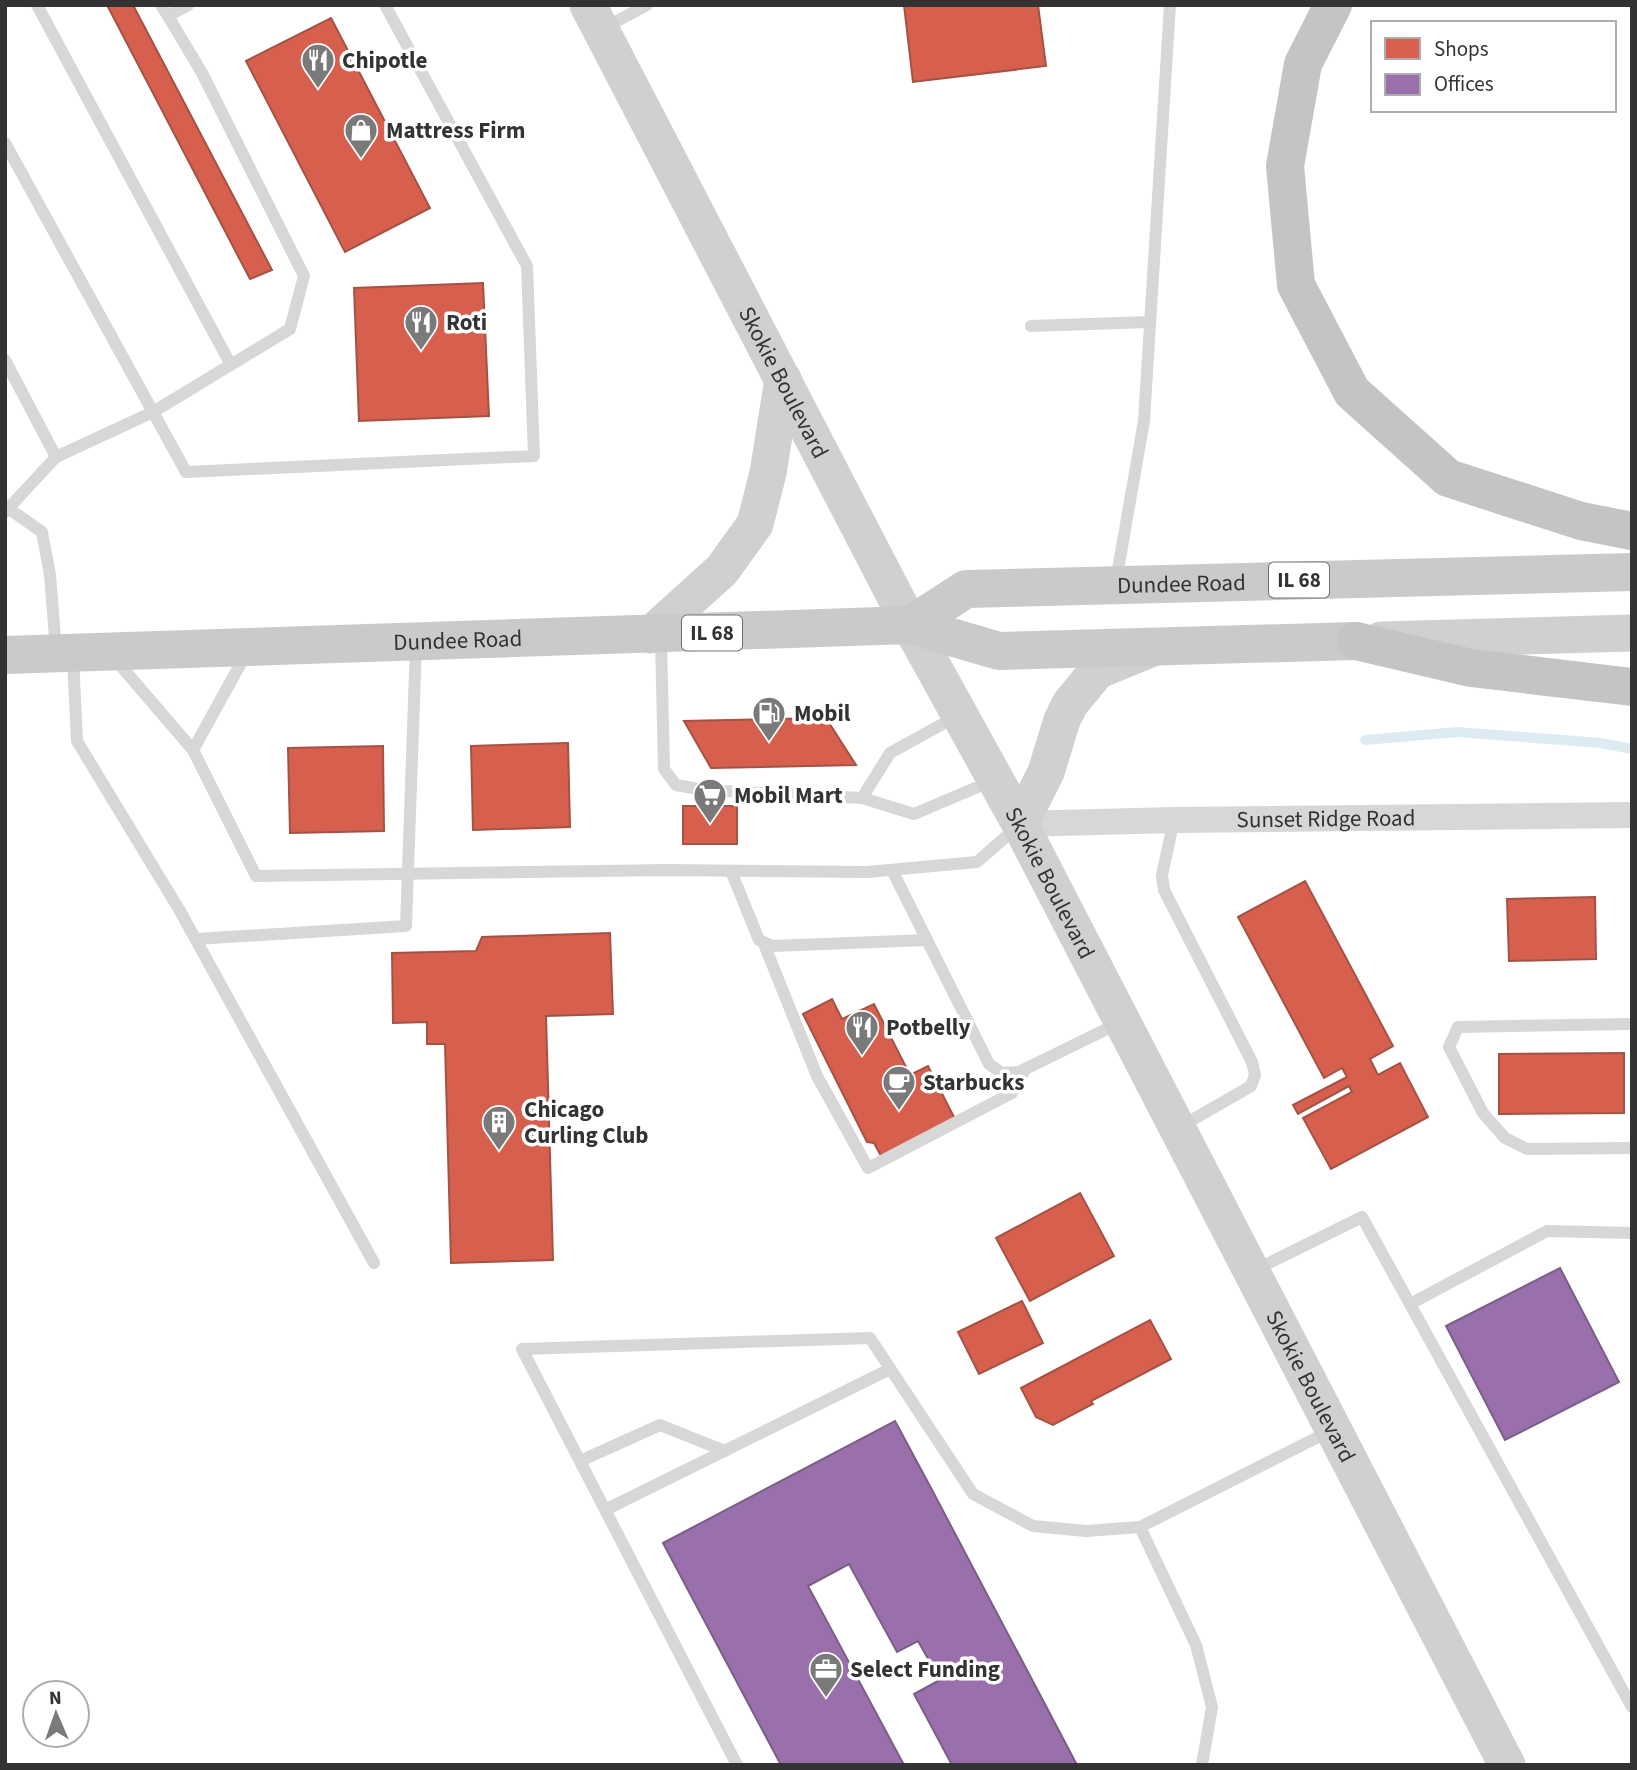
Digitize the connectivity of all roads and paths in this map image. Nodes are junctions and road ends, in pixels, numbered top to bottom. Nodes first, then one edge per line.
1 (37, 5) edge
2 (188, 5) edge
3 (384, 5) edge
4 (647, 5) edge
5 (1170, 5) edge
6 (1333, 5) edge
7 (165, 11) edge
8 (594, 17) edge
9 (5, 144) edge
10 (1150, 322) junction
11 (1031, 326) dead end
12 (5, 360) edge
13 (231, 365) junction
14 (783, 379) junction
15 (153, 412) junction
16 (56, 457) junction
17 (6, 509) edge
18 (1632, 531) edge
19 (1632, 572) edge
20 (1115, 584) junction
21 (910, 625) junction
22 (1632, 633) edge
23 (655, 635) junction
24 (1356, 641) junction
25 (416, 643) junction
26 (1157, 646) junction
27 (250, 648) junction
28 (80, 653) junction
29 (5, 655) edge
30 (1632, 687) edge
31 (958, 715) junction
32 (193, 750) junction
33 (994, 780) junction
34 (862, 798) junction
35 (1632, 815) edge
36 (1174, 820) junction
37 (1020, 824) junction
38 (892, 870) junction
39 (731, 871) junction
40 (408, 874) junction
41 (196, 939) junction
42 (928, 940) junction
43 (764, 944) junction
44 (1122, 1022) junction
45 (1632, 1024) edge
46 (1026, 1068) junction
47 (1177, 1128) junction
48 (1632, 1148) edge
49 (1632, 1233) edge
50 (374, 1262) dead end
51 (1251, 1272) junction
52 (1410, 1304) junction
53 (890, 1368) junction
54 (1333, 1429) junction
55 (725, 1451) junction
56 (580, 1461) junction
57 (605, 1510) junction
58 (1140, 1527) junction
59 (1632, 1707) edge
60 (737, 1765) edge
61 (1202, 1765) edge
62 (1507, 1765) edge

1 - 13 lane
2 - 7 lane
3 - 15 lane
4 - 8 lane
5 - 10 lane
6 - 18 highway
7 - 13 lane
8 - 14 main road, Skokie Boulevard
9 - 15 lane
10 - 11 lane
10 - 20 lane
12 - 16 lane
13 - 15 lane
14 - 21 main road, Skokie Boulevard
14 - 23 main road
15 - 16 lane
16 - 17 lane
17 - 28 lane
19 - 20 main road, Dundee Road / IL 68
20 - 21 main road, Dundee Road / IL 68
21 - 23 main road, Dundee Road / IL 68
21 - 26 main road, Dundee Road / IL 68
21 - 31 main road, Skokie Boulevard
22 - 24 main road, Dundee Road
23 - 25 main road, Dundee Road / IL 68
23 - 34 lane
24 - 26 main road, Dundee Road / IL 68
24 - 30 highway
25 - 27 main road, Dundee Road / IL 68
25 - 40 lane
26 - 37 main road
27 - 28 main road, Dundee Road / IL 68
27 - 32 lane
28 - 29 main road, Dundee Road / IL 68
28 - 32 lane
28 - 41 lane
31 - 33 main road, Skokie Boulevard
31 - 34 lane
32 - 40 lane
33 - 34 lane
33 - 37 main road, Skokie Boulevard
35 - 36 street, Sunset Ridge Road
36 - 37 street, Sunset Ridge Road
36 - 47 lane
37 - 38 lane
37 - 44 main road, Skokie Boulevard
38 - 39 lane
38 - 42 lane
39 - 40 lane
39 - 43 lane
40 - 41 lane
41 - 50 lane
42 - 43 lane
42 - 46 lane
43 - 46 lane
44 - 46 lane
44 - 47 main road, Skokie Boulevard
45 - 48 lane
47 - 51 main road, Skokie Boulevard
49 - 52 lane
51 - 52 lane
51 - 54 main road, Skokie Boulevard
52 - 59 lane
53 - 55 lane
53 - 56 lane
53 - 58 lane
54 - 58 lane
54 - 62 main road, Skokie Boulevard
55 - 56 lane
55 - 57 lane
56 - 57 lane
57 - 60 lane
58 - 61 lane

